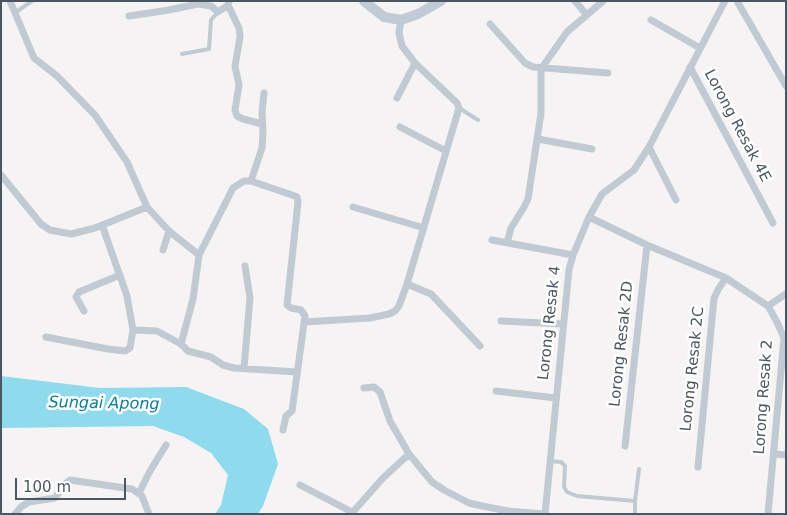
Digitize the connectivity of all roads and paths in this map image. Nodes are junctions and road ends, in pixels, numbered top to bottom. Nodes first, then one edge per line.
1 (10, 1) edge
2 (32, 1) edge
3 (364, 1) edge
4 (440, 1) edge
5 (575, 1) edge
6 (602, 1) edge
7 (725, 1) edge
8 (737, 1) edge
9 (228, 3) edge
10 (16, 12) junction
11 (218, 12) junction
12 (586, 14) junction
13 (129, 16) dead end
14 (401, 20) junction
15 (651, 20) dead end
16 (490, 24) dead end
17 (700, 48) junction
18 (182, 54) dead end
19 (415, 63) junction
20 (690, 67) junction
21 (541, 69) junction
22 (608, 73) dead end
23 (786, 86) edge
24 (264, 93) dead end
25 (397, 98) dead end
26 (459, 108) junction
27 (478, 120) dead end
28 (262, 124) junction
29 (400, 128) dead end
30 (538, 139) junction
31 (649, 147) junction
32 (592, 149) dead end
33 (446, 151) junction
34 (1, 175) edge
35 (251, 181) junction
36 (676, 200) dead end
37 (146, 207) junction
38 (353, 207) dead end
39 (589, 217) junction
40 (773, 223) dead end
41 (102, 225) junction
42 (424, 228) junction
43 (170, 232) junction
44 (492, 240) dead end
45 (507, 243) junction
46 (647, 245) junction
47 (163, 250) dead end
48 (573, 255) junction
49 (199, 256) junction
50 (245, 266) dead end
51 (120, 275) junction
52 (726, 278) junction
53 (407, 284) junction
54 (786, 294) edge
55 (768, 306) junction
56 (84, 311) dead end
57 (501, 321) dead end
58 (304, 322) junction
59 (563, 324) junction
60 (133, 330) junction
61 (46, 337) dead end
62 (181, 344) junction
63 (480, 346) dead end
64 (244, 368) junction
65 (297, 372) junction
66 (364, 388) dead end
67 (496, 391) dead end
68 (556, 398) junction
69 (284, 430) dead end
70 (166, 445) dead end
71 (625, 446) dead end
72 (409, 454) junction
73 (774, 454) junction
74 (786, 455) edge
75 (550, 461) junction
76 (698, 467) dead end
77 (639, 469) dead end
78 (300, 485) dead end
79 (139, 493) junction
80 (636, 501) junction
81 (507, 512) edge
82 (17, 513) edge
83 (351, 513) edge
84 (149, 514) edge
85 (544, 514) edge
86 (635, 514) edge
87 (768, 514) edge

1 - 10 street
2 - 10 lane
3 - 14 street
4 - 14 street
5 - 12 street
6 - 12 street
7 - 17 street, Lorong Resak 4
8 - 23 street
9 - 11 street
9 - 28 street
10 - 37 street
11 - 13 street
11 - 18 lane
12 - 21 street
14 - 19 street
15 - 17 street
16 - 21 street
17 - 20 street, Lorong Resak 4
19 - 25 street
19 - 26 street
20 - 31 street, Lorong Resak 4
20 - 40 street, Lorong Resak 4E
21 - 22 street
21 - 30 street
24 - 28 street
26 - 27 lane
26 - 33 street
28 - 35 street
29 - 33 street
30 - 32 street
30 - 45 street
31 - 36 street
31 - 39 street, Lorong Resak 4
33 - 42 street
34 - 41 street
35 - 49 street
35 - 58 street
37 - 41 street
37 - 43 street
38 - 42 street
39 - 46 street, Lorong Resak 2
39 - 48 street, Lorong Resak 4
41 - 51 street
42 - 53 street
43 - 47 street
43 - 49 street
44 - 45 street
45 - 48 street
46 - 52 street, Lorong Resak 2
46 - 71 street, Lorong Resak 2D
48 - 59 street, Lorong Resak 4
49 - 62 street
50 - 64 street
51 - 56 street
51 - 60 street
52 - 55 street, Lorong Resak 2
52 - 76 street, Lorong Resak 2C
53 - 58 street
53 - 63 street
54 - 55 street
55 - 73 street, Lorong Resak 2
57 - 59 street
58 - 65 street
59 - 68 street, Lorong Resak 4
60 - 61 street
60 - 62 street
62 - 64 street
64 - 65 street
65 - 69 street
66 - 72 street
67 - 68 street
68 - 75 street, Lorong Resak 4
70 - 79 street
72 - 81 street
72 - 83 street
73 - 74 street
73 - 87 street, Lorong Resak 2
75 - 80 lane
75 - 85 street, Lorong Resak 4
77 - 80 lane
78 - 83 street
79 - 82 street
79 - 84 street
80 - 86 lane
81 - 85 street

